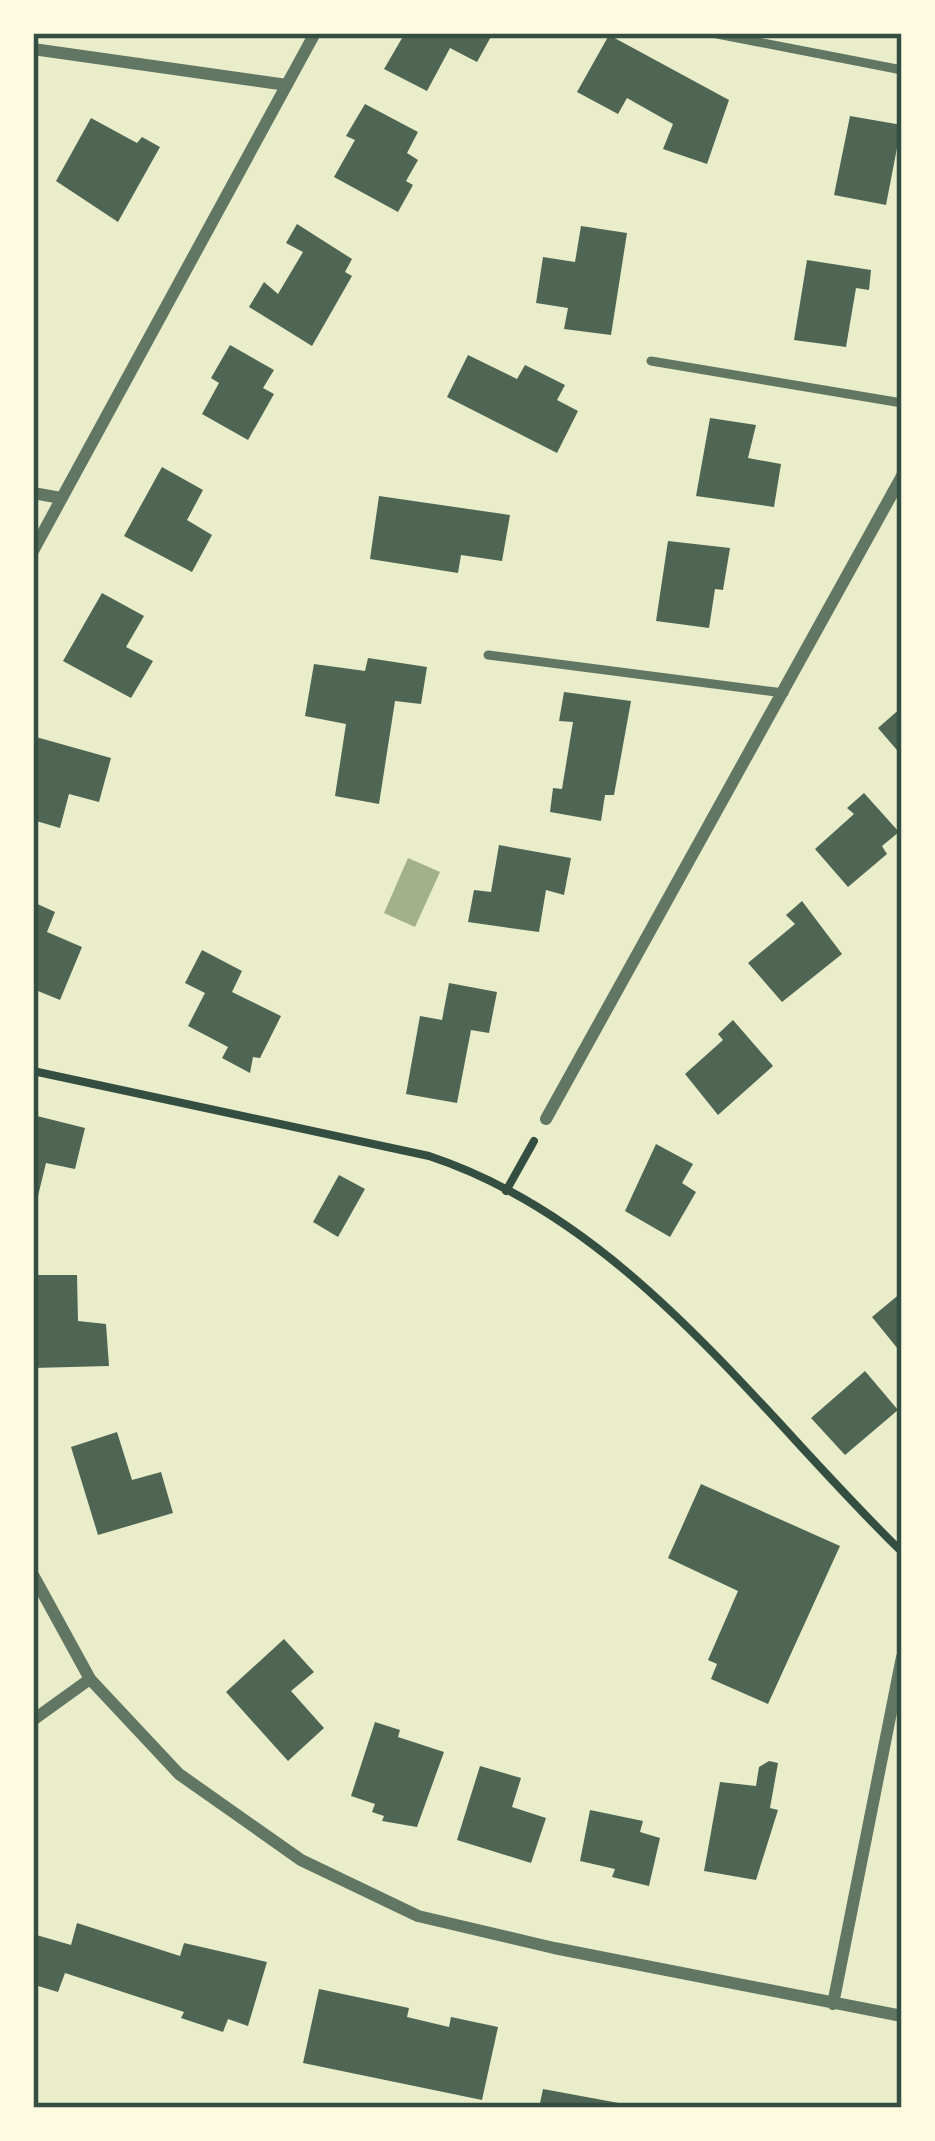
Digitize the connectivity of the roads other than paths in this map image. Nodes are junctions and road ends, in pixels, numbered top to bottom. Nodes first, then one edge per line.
1 (315, 33) edge
2 (712, 33) edge
3 (33, 49) edge
4 (902, 70) edge
5 (287, 85) junction
6 (651, 361) dead end
7 (902, 403) edge
8 (902, 476) edge
9 (33, 493) edge
10 (61, 498) junction
11 (33, 551) edge
12 (488, 655) dead end
13 (784, 693) junction
14 (547, 1119) road end
15 (33, 1575) edge
16 (902, 1657) edge
17 (89, 1678) junction
18 (33, 1720) edge
19 (833, 2004) junction
20 (902, 2016) edge

1 - 5 street
2 - 4 lane
3 - 5 street
5 - 10 street
6 - 7 lane
8 - 13 street
9 - 10 street
10 - 11 street
12 - 13 lane
13 - 14 street
15 - 17 street
16 - 19 street
17 - 18 street
17 - 19 street
19 - 20 street

